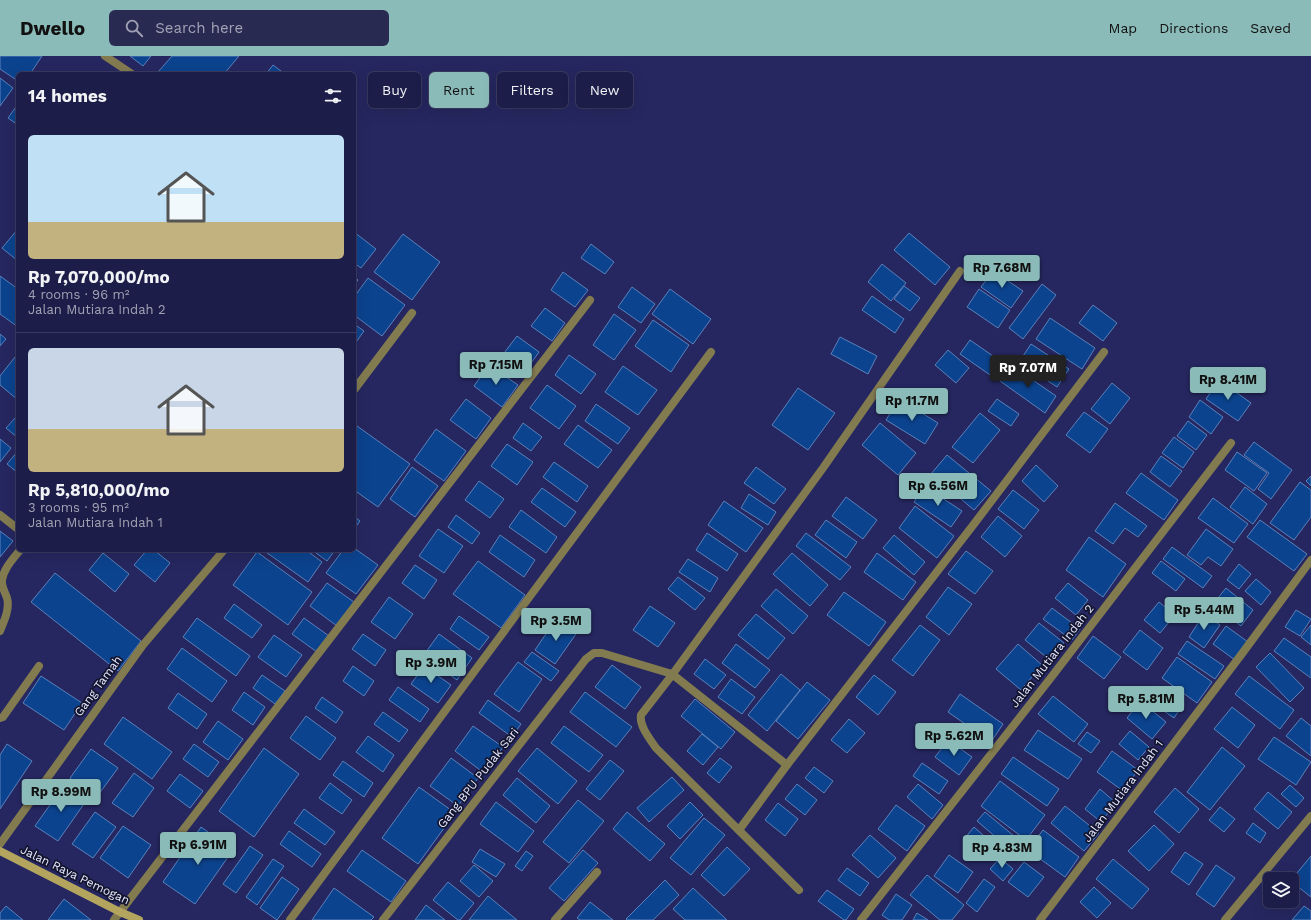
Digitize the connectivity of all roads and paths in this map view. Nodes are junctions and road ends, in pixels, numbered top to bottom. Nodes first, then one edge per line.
1 (105, 56) edge
2 (129, 72) edge
3 (960, 271) dead end
4 (590, 300) dead end
5 (412, 313) dead end
6 (711, 352) dead end
7 (1104, 352) dead end
8 (356, 387) edge
9 (1231, 443) dead end
10 (0, 515) edge
11 (16, 528) edge
12 (18, 552) edge
13 (222, 552) edge
14 (1311, 560) edge
15 (0, 631) edge
16 (39, 666) dead end
17 (672, 674) junction
18 (0, 718) edge
19 (787, 765) junction
20 (1311, 816) edge
21 (738, 830) junction
22 (0, 844) edge
23 (0, 851) edge
24 (597, 872) dead end
25 (799, 890) dead end
26 (120, 912) junction
27 (114, 920) edge
28 (139, 920) edge
29 (290, 920) edge
30 (383, 920) edge
31 (555, 920) edge
32 (861, 920) edge
33 (1040, 920) edge
34 (1225, 920) edge

1 - 2 street
3 - 17 street
4 - 26 street
5 - 8 street
6 - 29 street
7 - 19 street
9 - 32 street, Jalan Mutiara Indah 2
10 - 11 street
12 - 15 street
13 - 22 street, Gang Tamah
14 - 33 street, Jalan Mutiara Indah 1
16 - 18 street
17 - 19 street
17 - 21 street
17 - 30 street, Gang BPU Pudak Sari
19 - 21 street
20 - 34 street
21 - 25 street
23 - 26 street, Jalan Raya Pemogan
24 - 31 street
26 - 27 street
26 - 28 street, Jalan Raya Pemogan

